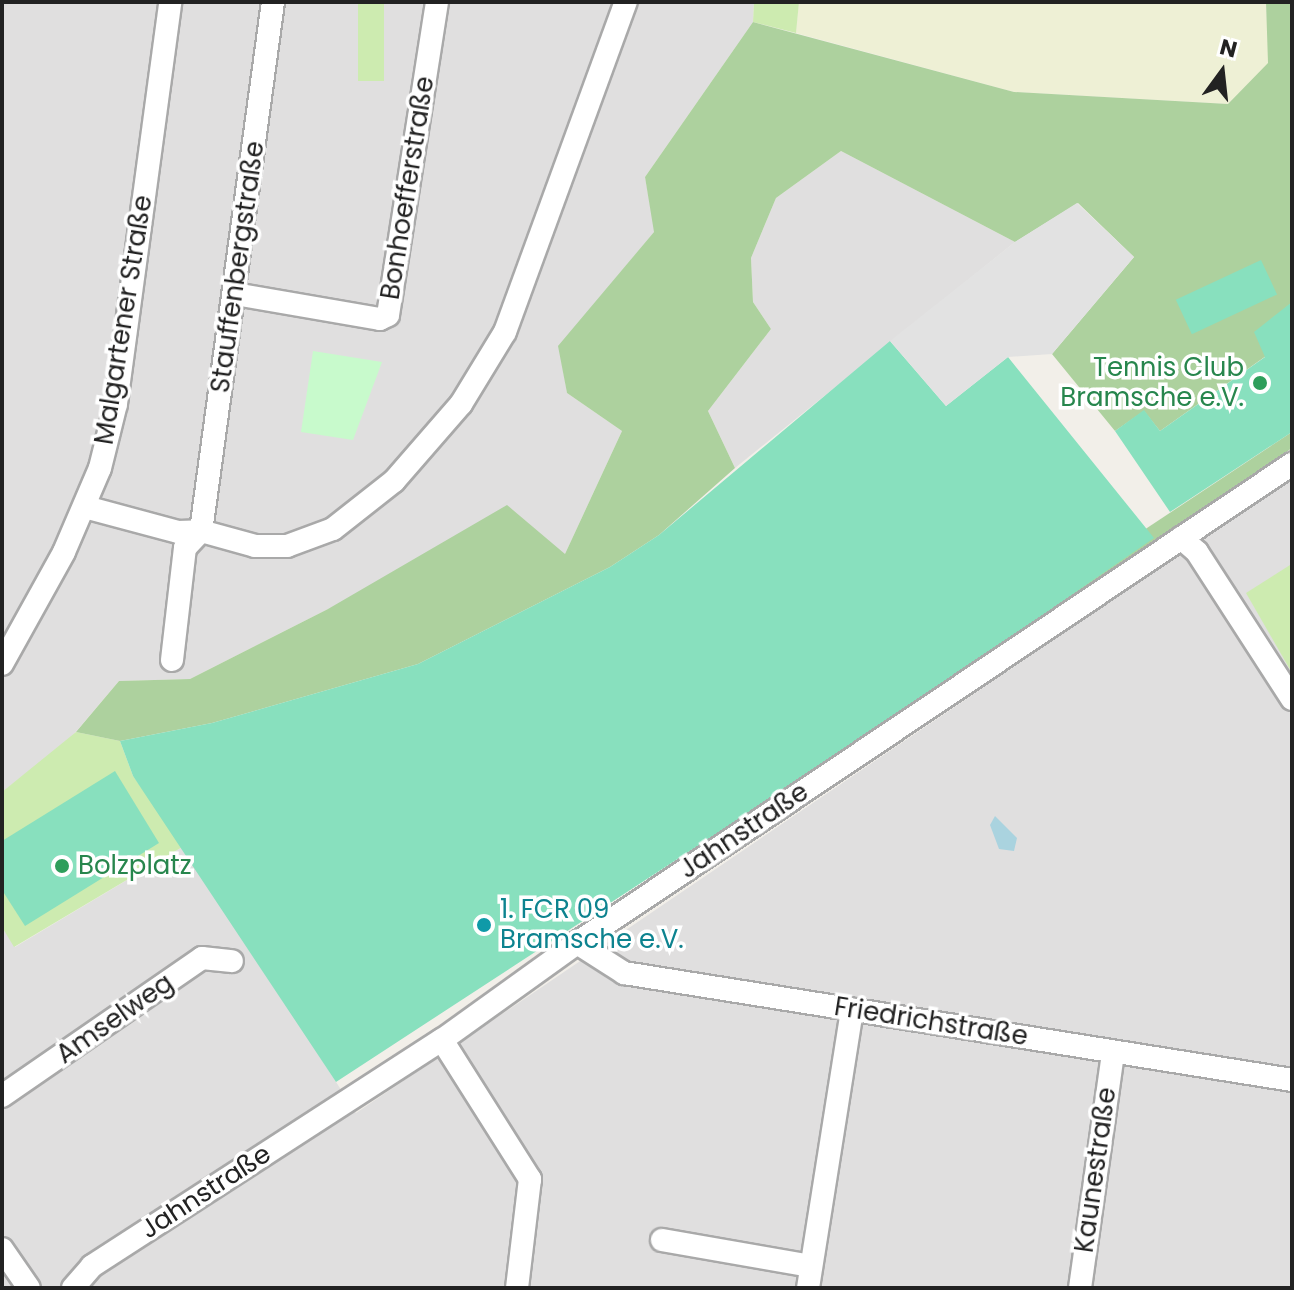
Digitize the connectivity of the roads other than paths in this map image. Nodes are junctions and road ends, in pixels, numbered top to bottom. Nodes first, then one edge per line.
1 (170, 2) edge
2 (273, 2) edge
3 (437, 2) edge
4 (626, 2) edge
5 (235, 294) junction
6 (1292, 464) edge
7 (85, 507) junction
8 (201, 531) junction
9 (1181, 538) junction
10 (172, 660) dead end
11 (2, 664) edge
12 (1292, 699) edge
13 (577, 943) junction
14 (232, 961) dead end
15 (852, 1009) junction
16 (442, 1040) junction
17 (1113, 1052) junction
18 (1292, 1080) edge
19 (2, 1096) edge
20 (662, 1240) dead end
21 (2, 1249) edge
22 (810, 1277) edge
23 (29, 1288) edge
24 (73, 1288) edge
25 (517, 1288) edge
26 (1080, 1288) edge

1 - 7 street, Malgartener Straße
2 - 5 street, Stauffenbergstraße
3 - 5 street, Bonhoefferstraße
4 - 8 street
5 - 8 street, Stauffenbergstraße
6 - 9 street, Jahnstraße
7 - 8 street
7 - 11 street, Malgartener Straße
8 - 10 street, Stauffenbergstraße
9 - 12 street
9 - 13 street, Jahnstraße
13 - 15 street, Friedrichstraße
13 - 16 street, Jahnstraße
14 - 19 street, Amselweg
15 - 17 street, Friedrichstraße
15 - 22 street
16 - 24 street, Jahnstraße
16 - 25 street
17 - 18 street, Friedrichstraße
17 - 26 street, Kaunestraße
20 - 22 street
21 - 23 street

